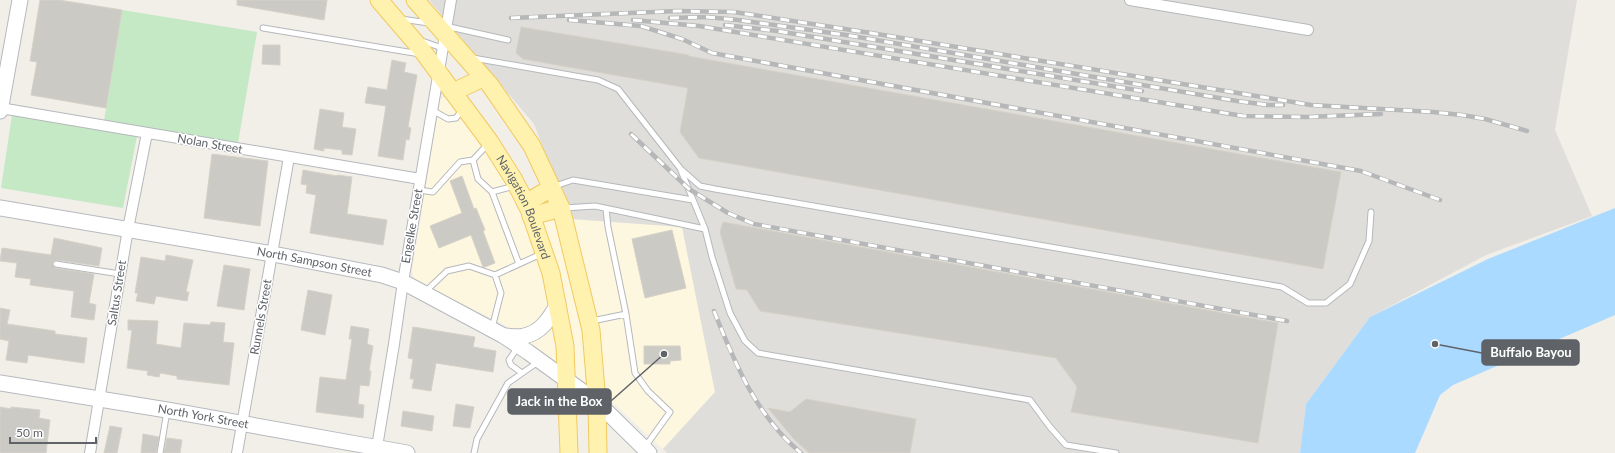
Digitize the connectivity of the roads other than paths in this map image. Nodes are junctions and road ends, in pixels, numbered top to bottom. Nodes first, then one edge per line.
1 (20, 0) edge
2 (379, 0) edge
3 (415, 0) edge
4 (451, 0) edge
5 (1130, 0) edge
6 (394, 18) junction
7 (263, 28) dead end
8 (1308, 30) dead end
9 (443, 34) junction
10 (410, 37) junction
11 (508, 40) dead end
12 (426, 56) junction
13 (464, 56) junction
14 (439, 72) junction
15 (483, 78) junction
16 (453, 92) junction
17 (464, 107) junction
18 (0, 109) edge
19 (432, 110) junction
20 (147, 133) junction
21 (490, 142) junction
22 (289, 157) junction
23 (472, 160) junction
24 (680, 168) junction
25 (420, 179) junction
26 (516, 185) junction
27 (551, 188) junction
28 (418, 190) junction
29 (492, 192) junction
30 (693, 200) junction
31 (0, 208) edge
32 (560, 208) junction
33 (606, 208) junction
34 (528, 210) junction
35 (1371, 212) dead end
36 (705, 228) junction
37 (128, 229) junction
38 (544, 253) junction
39 (273, 254) junction
40 (56, 264) dead end
41 (519, 264) junction
42 (120, 274) junction
43 (494, 275) junction
44 (403, 282) junction
45 (424, 293) junction
46 (558, 304) junction
47 (626, 314) junction
48 (589, 321) junction
49 (498, 333) junction
50 (519, 346) junction
51 (540, 361) junction
52 (522, 373) junction
53 (566, 381) junction
54 (0, 383) edge
55 (100, 398) junction
56 (597, 402) junction
57 (167, 410) junction
58 (242, 423) junction
59 (376, 451) edge
60 (647, 451) edge
61 (90, 453) edge
62 (160, 453) edge
63 (237, 453) edge
64 (407, 453) edge
65 (474, 453) edge
66 (569, 453) edge
67 (598, 453) edge
68 (1116, 453) edge

1 - 18 main road
2 - 6 main road, Navigation Boulevard
3 - 9 main road
4 - 9 street, Engelke Street
5 - 8 street
6 - 9 lane
6 - 10 main road, Navigation Boulevard
7 - 12 lane
9 - 10 lane
9 - 11 lane
9 - 13 main road
9 - 14 street, Engelke Street
10 - 12 main road, Navigation Boulevard
12 - 14 main road, Navigation Boulevard
13 - 15 main road
13 - 24 lane
14 - 16 main road, Navigation Boulevard
14 - 19 street, Engelke Street
15 - 16 main road
15 - 27 main road
16 - 17 main road, Navigation Boulevard
17 - 19 lane
17 - 21 main road, Navigation Boulevard
18 - 20 street, Nolan Street
19 - 25 street, Engelke Street
20 - 22 street, Nolan Street
20 - 37 street, Saltus Street
21 - 23 lane
21 - 26 main road, Navigation Boulevard
22 - 25 street, Nolan Street
22 - 39 street, Runnels Street
23 - 28 lane
23 - 29 lane
24 - 30 lane
24 - 35 lane
25 - 28 street, Engelke Street
26 - 29 lane
26 - 34 main road, Navigation Boulevard
27 - 30 lane
27 - 32 main road
27 - 34 main road
28 - 44 street, Engelke Street
29 - 41 lane
30 - 36 lane
31 - 37 main road, North Sampson Street
32 - 33 lane
32 - 34 main road
32 - 48 main road
33 - 36 lane
33 - 47 lane
34 - 38 main road, Navigation Boulevard
36 - 68 lane
37 - 39 main road, North Sampson Street
37 - 42 street, Saltus Street
38 - 41 lane
38 - 46 main road, Navigation Boulevard
39 - 44 main road, North Sampson Street
39 - 58 street, Runnels Street
40 - 42 lane
41 - 43 lane
42 - 55 street, Saltus Street
43 - 45 lane
43 - 49 lane
44 - 45 main road, North Sampson Street
44 - 59 street, Engelke Street
45 - 49 main road, North Sampson Street
46 - 49 main road
46 - 53 main road, Navigation Boulevard
47 - 48 lane
47 - 60 lane
48 - 56 main road
49 - 50 main road, North Sampson Street
50 - 51 main road, North Sampson Street
50 - 52 lane
51 - 52 lane
51 - 53 main road, North Sampson Street
52 - 65 lane
53 - 56 main road, North Sampson Street
53 - 66 main road, Navigation Boulevard
54 - 55 main road, North York Street
55 - 57 main road, North York Street
55 - 61 street, Saltus Street
56 - 60 main road
56 - 67 main road
57 - 58 main road, North York Street
57 - 62 lane
58 - 59 main road, North York Street
58 - 63 street, Runnels Street
59 - 64 main road, North York Street

